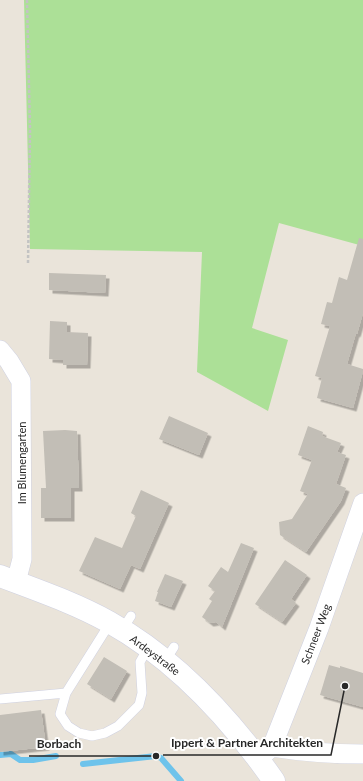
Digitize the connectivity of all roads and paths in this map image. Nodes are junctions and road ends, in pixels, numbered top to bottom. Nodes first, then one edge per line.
1 (26, 0) edge
2 (28, 263) dead end
3 (0, 350) edge
4 (363, 503) edge
5 (8, 579) edge
6 (121, 623) junction
7 (162, 652) junction
8 (66, 693) junction
9 (0, 699) edge
10 (265, 753) junction
11 (363, 754) edge
12 (274, 781) edge

1 - 2 path
3 - 5 street, Im Blumengarten
4 - 10 street, Schneer Weg
5 - 6 main road, Ardeystraße
6 - 7 main road, Ardeystraße
6 - 8 lane
7 - 8 lane
7 - 10 main road, Ardeystraße
8 - 9 lane
10 - 11 street
10 - 12 main road, Ardeystraße

